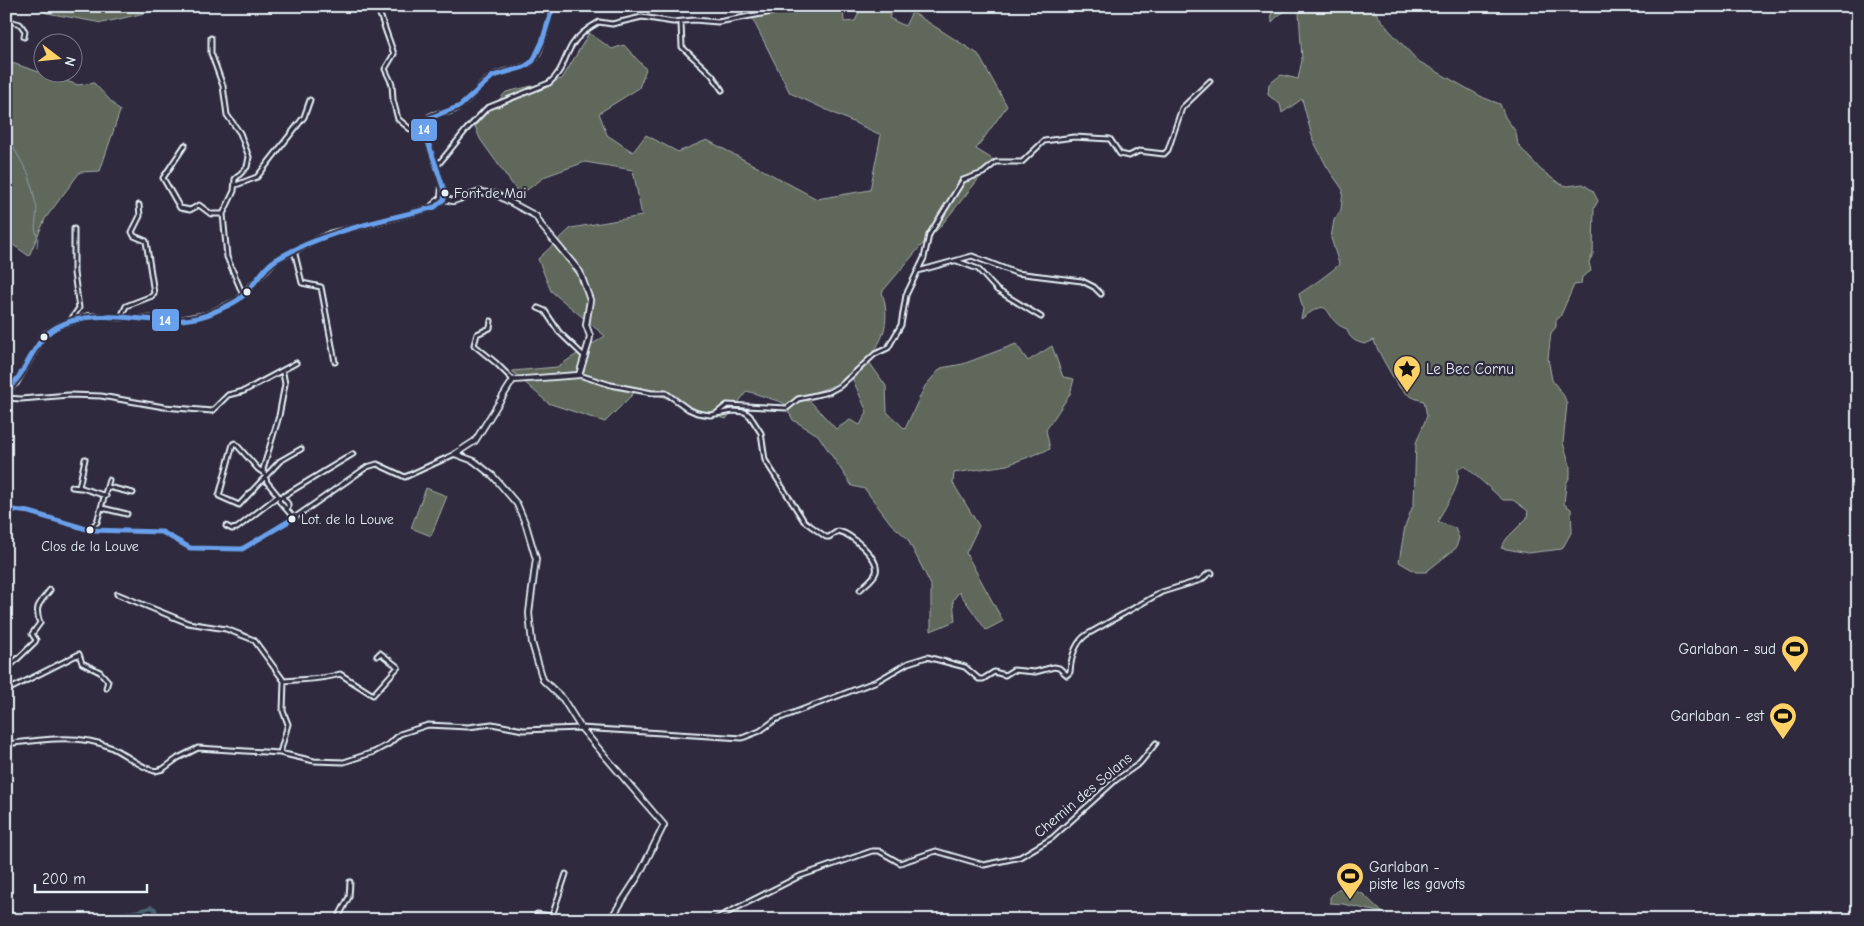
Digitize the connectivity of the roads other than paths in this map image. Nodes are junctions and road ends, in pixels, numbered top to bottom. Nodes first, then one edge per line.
1 (377, 6) edge
2 (553, 6) edge
3 (785, 6) edge
4 (6, 20) edge
5 (681, 23) junction
6 (24, 37) dead end
7 (210, 38) dead end
8 (1210, 81) dead end
9 (722, 90) dead end
10 (310, 100) dead end
11 (424, 130) junction
12 (185, 145) dead end
13 (437, 166) junction
14 (236, 185) junction
15 (442, 198) junction
16 (139, 205) dead end
17 (223, 214) junction
18 (74, 229) dead end
19 (294, 250) junction
20 (956, 260) junction
21 (918, 271) junction
22 (1101, 294) dead end
23 (243, 295) junction
24 (538, 308) dead end
25 (120, 317) junction
26 (1041, 317) dead end
27 (70, 321) junction
28 (491, 321) dead end
29 (585, 357) junction
30 (335, 362) dead end
31 (296, 363) dead end
32 (283, 373) dead end
33 (579, 375) junction
34 (513, 380) junction
35 (6, 391) edge
36 (6, 398) edge
37 (717, 413) junction
38 (301, 449) dead end
39 (353, 454) dead end
40 (454, 454) junction
41 (85, 460) dead end
42 (265, 475) junction
43 (109, 480) dead end
44 (108, 486) junction
45 (72, 487) dead end
46 (80, 488) junction
47 (133, 493) dead end
48 (106, 496) junction
49 (280, 498) junction
50 (102, 508) junction
51 (288, 508) junction
52 (6, 509) edge
53 (127, 514) dead end
54 (293, 516) junction
55 (226, 526) dead end
56 (90, 530) junction
57 (1212, 573) dead end
58 (50, 590) dead end
59 (860, 590) dead end
60 (117, 594) dead end
61 (377, 656) dead end
62 (6, 670) edge
63 (284, 681) junction
64 (106, 688) dead end
65 (6, 691) edge
66 (581, 728) junction
67 (1156, 743) dead end
68 (6, 744) edge
69 (280, 753) junction
70 (566, 874) dead end
71 (350, 882) dead end
72 (6, 911) edge
73 (714, 919) edge
74 (13, 920) edge
75 (338, 920) edge
76 (534, 920) edge
77 (610, 920) edge

1 - 11 street
2 - 11 street
3 - 5 street
4 - 6 street
5 - 9 street
5 - 13 street
7 - 14 street
8 - 21 street
10 - 14 street
11 - 13 street
12 - 17 street
13 - 15 street
14 - 17 street
15 - 19 street
15 - 29 street
16 - 25 street
17 - 23 street
18 - 27 street
19 - 23 street
19 - 30 street
20 - 21 street
20 - 22 street
20 - 26 street
21 - 37 street
23 - 25 street
24 - 29 street
25 - 27 street
27 - 35 street
28 - 34 street
29 - 33 street
31 - 36 street
32 - 42 street
33 - 34 street
33 - 37 street
34 - 40 street
37 - 59 street
38 - 42 street
39 - 49 street
40 - 54 street
40 - 66 street
41 - 46 street
42 - 42 street
42 - 49 street
43 - 44 street
44 - 47 street
44 - 48 street
45 - 46 street
46 - 48 street
48 - 50 street
49 - 51 street
49 - 51 street
49 - 55 street
50 - 53 street
50 - 56 street
51 - 54 street
52 - 56 street
54 - 56 street
57 - 66 street
58 - 62 street
60 - 63 street
61 - 63 street
63 - 69 street
64 - 65 street
66 - 69 street
66 - 77 street
67 - 73 street, Chemin des Solans
68 - 69 street
70 - 76 street
71 - 75 street
72 - 74 highway

